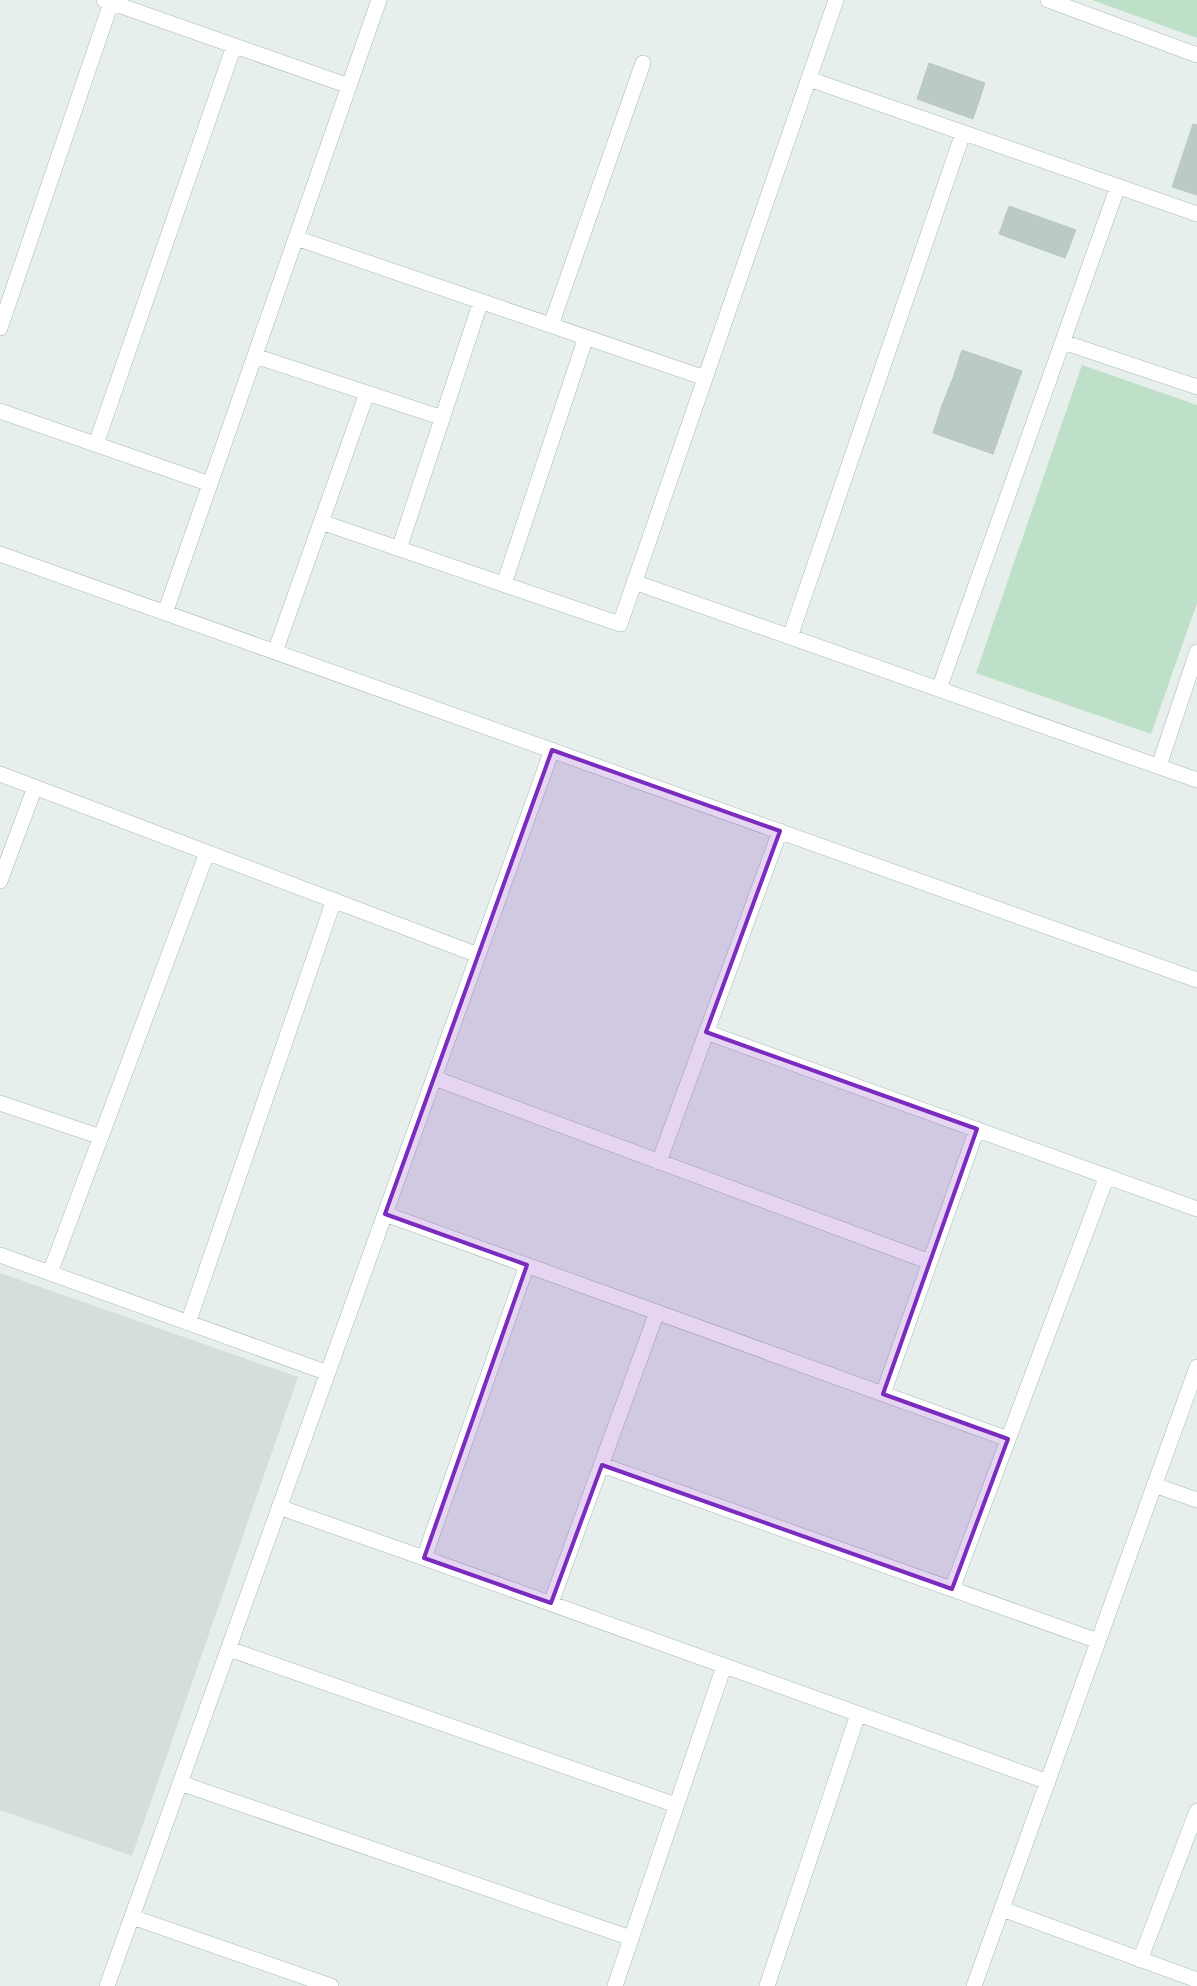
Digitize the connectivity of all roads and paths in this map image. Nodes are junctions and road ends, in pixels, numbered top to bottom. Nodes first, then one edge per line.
1 (379, 0) edge
2 (836, 0) edge
3 (1050, 0) edge
4 (107, 2) edge
5 (234, 46) junction
6 (1197, 55) edge
7 (643, 63) dead end
8 (809, 78) junction
9 (349, 86) junction
10 (963, 133) junction
11 (1118, 186) junction
12 (1197, 214) edge
13 (296, 238) junction
14 (482, 302) junction
15 (550, 325) junction
16 (0, 328) edge
17 (586, 337) junction
18 (1063, 342) junction
19 (255, 356) junction
20 (705, 378) junction
21 (1197, 387) edge
22 (367, 394) junction
23 (0, 411) edge
24 (442, 418) junction
25 (96, 444) junction
26 (210, 484) junction
27 (321, 522) junction
28 (399, 548) junction
29 (0, 554) edge
30 (634, 582) junction
31 (504, 584) junction
32 (165, 613) junction
33 (790, 637) junction
34 (275, 652) junction
35 (1197, 652) edge
36 (939, 690) junction
37 (552, 750) junction
38 (1159, 766) junction
39 (0, 774) edge
40 (1197, 780) edge
41 (35, 787) junction
42 (780, 831) junction
43 (207, 853) junction
44 (0, 880) edge
45 (334, 900) junction
46 (478, 955) junction
47 (1197, 980) edge
48 (706, 1032) junction
49 (434, 1078) junction
50 (0, 1103) edge
51 (977, 1129) junction
52 (101, 1137) junction
53 (659, 1162) junction
54 (1108, 1176) junction
55 (1197, 1209) edge
56 (385, 1214) junction
57 (0, 1255) edge
58 (930, 1262) junction
59 (527, 1265) junction
60 (50, 1273) junction
61 (658, 1312) junction
62 (188, 1323) junction
63 (1197, 1367) edge
64 (328, 1373) junction
65 (883, 1394) junction
66 (1008, 1439) junction
67 (602, 1465) junction
68 (1154, 1485) junction
69 (1197, 1500) edge
70 (279, 1508) junction
71 (424, 1558) junction
72 (952, 1589) junction
73 (551, 1603) junction
74 (1098, 1641) junction
75 (229, 1650) junction
76 (724, 1666) junction
77 (858, 1714) junction
78 (1048, 1782) junction
79 (180, 1783) junction
80 (676, 1805) junction
81 (1195, 1820) edge
82 (1002, 1909) junction
83 (132, 1917) junction
84 (631, 1938) junction
85 (1140, 1960) junction
86 (1197, 1980) edge
87 (108, 1986) edge
88 (330, 1986) edge
89 (614, 1986) edge
90 (767, 1986) edge
91 (974, 1986) edge

1 - 9 street
2 - 8 street
3 - 6 street
4 - 5 street
4 - 16 street
5 - 9 street
5 - 25 street
7 - 15 street
8 - 10 street
8 - 20 street
9 - 13 street
10 - 11 street
10 - 33 street
11 - 12 street
11 - 18 street
13 - 14 street
13 - 19 street
14 - 15 street
14 - 24 street
15 - 17 street
17 - 20 street
17 - 31 street
18 - 21 street
18 - 36 street
19 - 22 street
19 - 26 street
20 - 30 street
22 - 24 street
22 - 27 street
23 - 25 street
24 - 28 street
25 - 26 street
26 - 32 street
27 - 28 street
27 - 34 street
28 - 31 street
29 - 32 street
30 - 31 street
30 - 33 street
32 - 34 street
33 - 36 street
34 - 37 street
35 - 38 street
36 - 38 street
37 - 42 street
37 - 46 street
38 - 40 street
39 - 41 street
41 - 43 street
41 - 44 street
42 - 47 street
42 - 48 street
43 - 45 street
43 - 52 street
45 - 46 street
45 - 62 street
46 - 49 street
48 - 51 street
48 - 53 street
49 - 53 street
49 - 56 street
50 - 52 street
51 - 54 street
51 - 58 street
52 - 60 street
53 - 58 street
54 - 55 street
54 - 66 street
56 - 59 street
56 - 64 street
57 - 60 street
58 - 65 street
59 - 61 street
59 - 71 street
60 - 62 street
61 - 65 street
61 - 67 street
62 - 64 street
63 - 68 street
64 - 70 street
65 - 66 street
66 - 72 street
67 - 72 street
67 - 73 street
68 - 69 street
68 - 74 street
70 - 71 street
70 - 75 street
71 - 73 street
72 - 74 street
73 - 76 street
74 - 78 street
75 - 79 street
75 - 80 street
76 - 77 street
76 - 80 street
77 - 78 street
77 - 90 street
78 - 82 street
79 - 83 street
79 - 84 street
80 - 84 street
81 - 85 street
82 - 85 street
82 - 91 street
83 - 87 street
83 - 88 street
84 - 89 street
85 - 86 street

